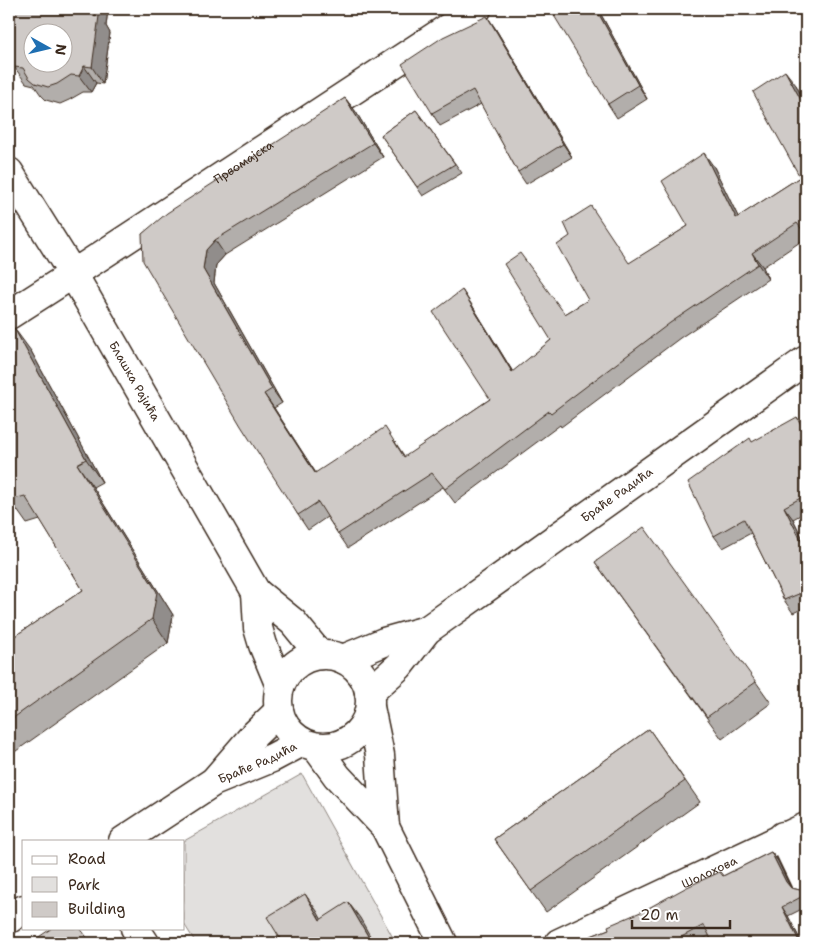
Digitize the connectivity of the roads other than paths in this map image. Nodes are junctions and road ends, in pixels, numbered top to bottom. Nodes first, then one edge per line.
1 (477, 9) edge
2 (9, 172) edge
3 (73, 274) junction
4 (9, 314) edge
5 (806, 360) edge
6 (256, 592) junction
7 (427, 630) junction
8 (332, 657) junction
9 (280, 699) junction
10 (369, 700) junction
11 (309, 744) junction
12 (213, 782) junction
13 (385, 827) junction
14 (795, 831) edge
15 (125, 840) edge
16 (806, 884) edge
17 (22, 910) edge
18 (9, 919) edge
19 (137, 930) edge
20 (145, 943) edge
21 (443, 943) edge
22 (560, 943) edge

1 - 3 street, Првомајска
2 - 3 street, Блашка Рајића
3 - 4 street, Првомајска
3 - 6 street, Блашка Рајића
5 - 7 street, Браће Радића
6 - 8 street, Блашка Рајића
6 - 9 street, Блашка Рајића
7 - 8 street, Браће Радића
7 - 10 street, Браће Радића
8 - 9 street
8 - 10 street
9 - 11 street
9 - 12 street, Браће Радића
10 - 11 street
10 - 13 street
11 - 12 street, Браће Радића
11 - 13 street
12 - 15 street, Браће Радића
13 - 21 street
14 - 16 street
14 - 22 street, Шолохова
17 - 18 street
19 - 20 street

